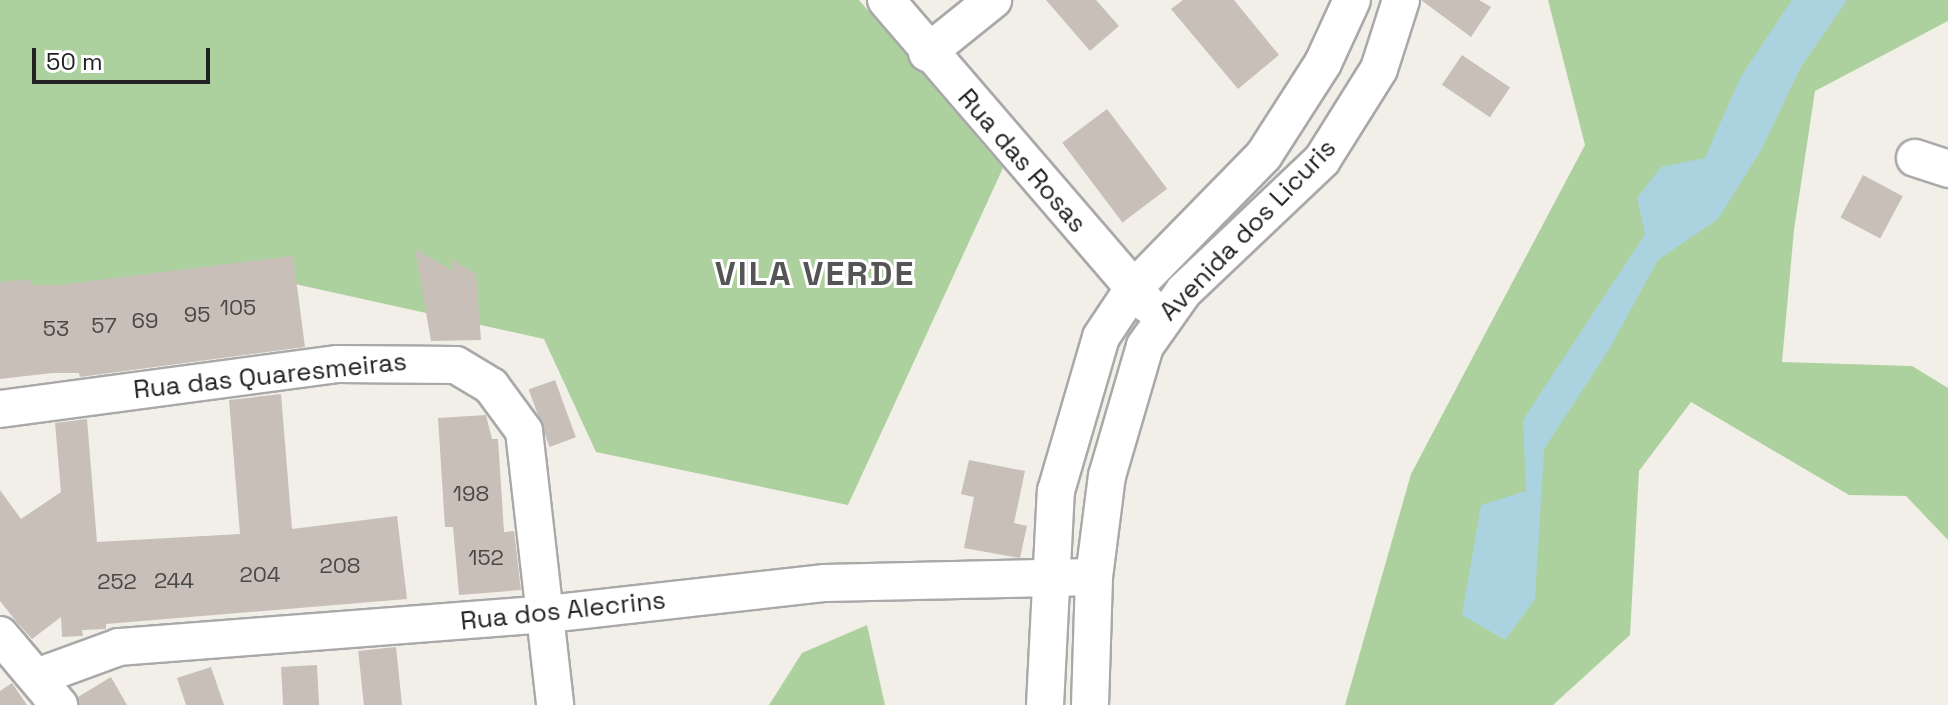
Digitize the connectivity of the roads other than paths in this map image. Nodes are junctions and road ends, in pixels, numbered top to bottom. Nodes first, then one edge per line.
1 (886, 0) edge
2 (993, 0) edge
3 (1352, 0) edge
4 (1401, 0) edge
5 (927, 53) junction
6 (1133, 289) junction
7 (1162, 319) junction
8 (0, 409) edge
9 (1094, 577) junction
10 (1048, 578) junction
11 (548, 614) junction
12 (0, 635) edge
13 (37, 677) junction
14 (59, 705) edge
15 (555, 705) edge
16 (1045, 705) edge
17 (1090, 705) edge

1 - 5 street, Rua das Rosas
2 - 5 street
3 - 6 street, Avenida dos Licuris
4 - 7 street, Avenida dos Licuris
5 - 6 street, Rua das Rosas
6 - 7 street, Rua das Rosas
6 - 10 street, Avenida dos Licuris
7 - 9 street, Avenida dos Licuris
8 - 11 street, Rua das Quaresmeiras
9 - 10 street, Rua dos Alecrins
9 - 17 street, Avenida dos Licuris
10 - 11 street, Rua dos Alecrins
10 - 16 street, Avenida dos Licuris
11 - 13 street, Rua dos Alecrins
11 - 15 street, Rua das Quaresmeiras
12 - 13 street
13 - 14 street

